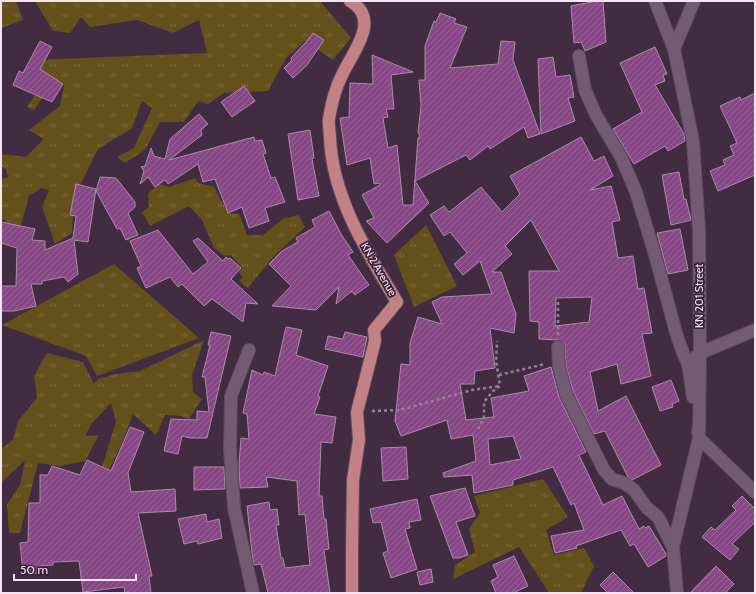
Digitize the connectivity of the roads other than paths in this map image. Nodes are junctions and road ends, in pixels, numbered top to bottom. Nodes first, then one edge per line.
1 (350, 1) edge
2 (655, 1) edge
3 (694, 1) edge
4 (674, 50) junction
5 (579, 56) dead end
6 (755, 330) edge
7 (558, 346) road end
8 (249, 350) dead end
9 (700, 353) junction
10 (688, 364) junction
11 (699, 438) junction
12 (755, 492) edge
13 (673, 547) junction
14 (253, 593) edge
15 (352, 593) edge
16 (677, 593) edge

1 - 15 main road, KN 2 Avenue
2 - 4 street, KN 201 Street
3 - 4 street
4 - 9 street, KN 201 Street
5 - 10 street
6 - 9 street
7 - 13 street
8 - 14 street
9 - 10 street
9 - 11 street, KN 201 Street
10 - 11 street
11 - 12 street
11 - 13 street, KN 201 Street
13 - 16 street, KN 201 Street

